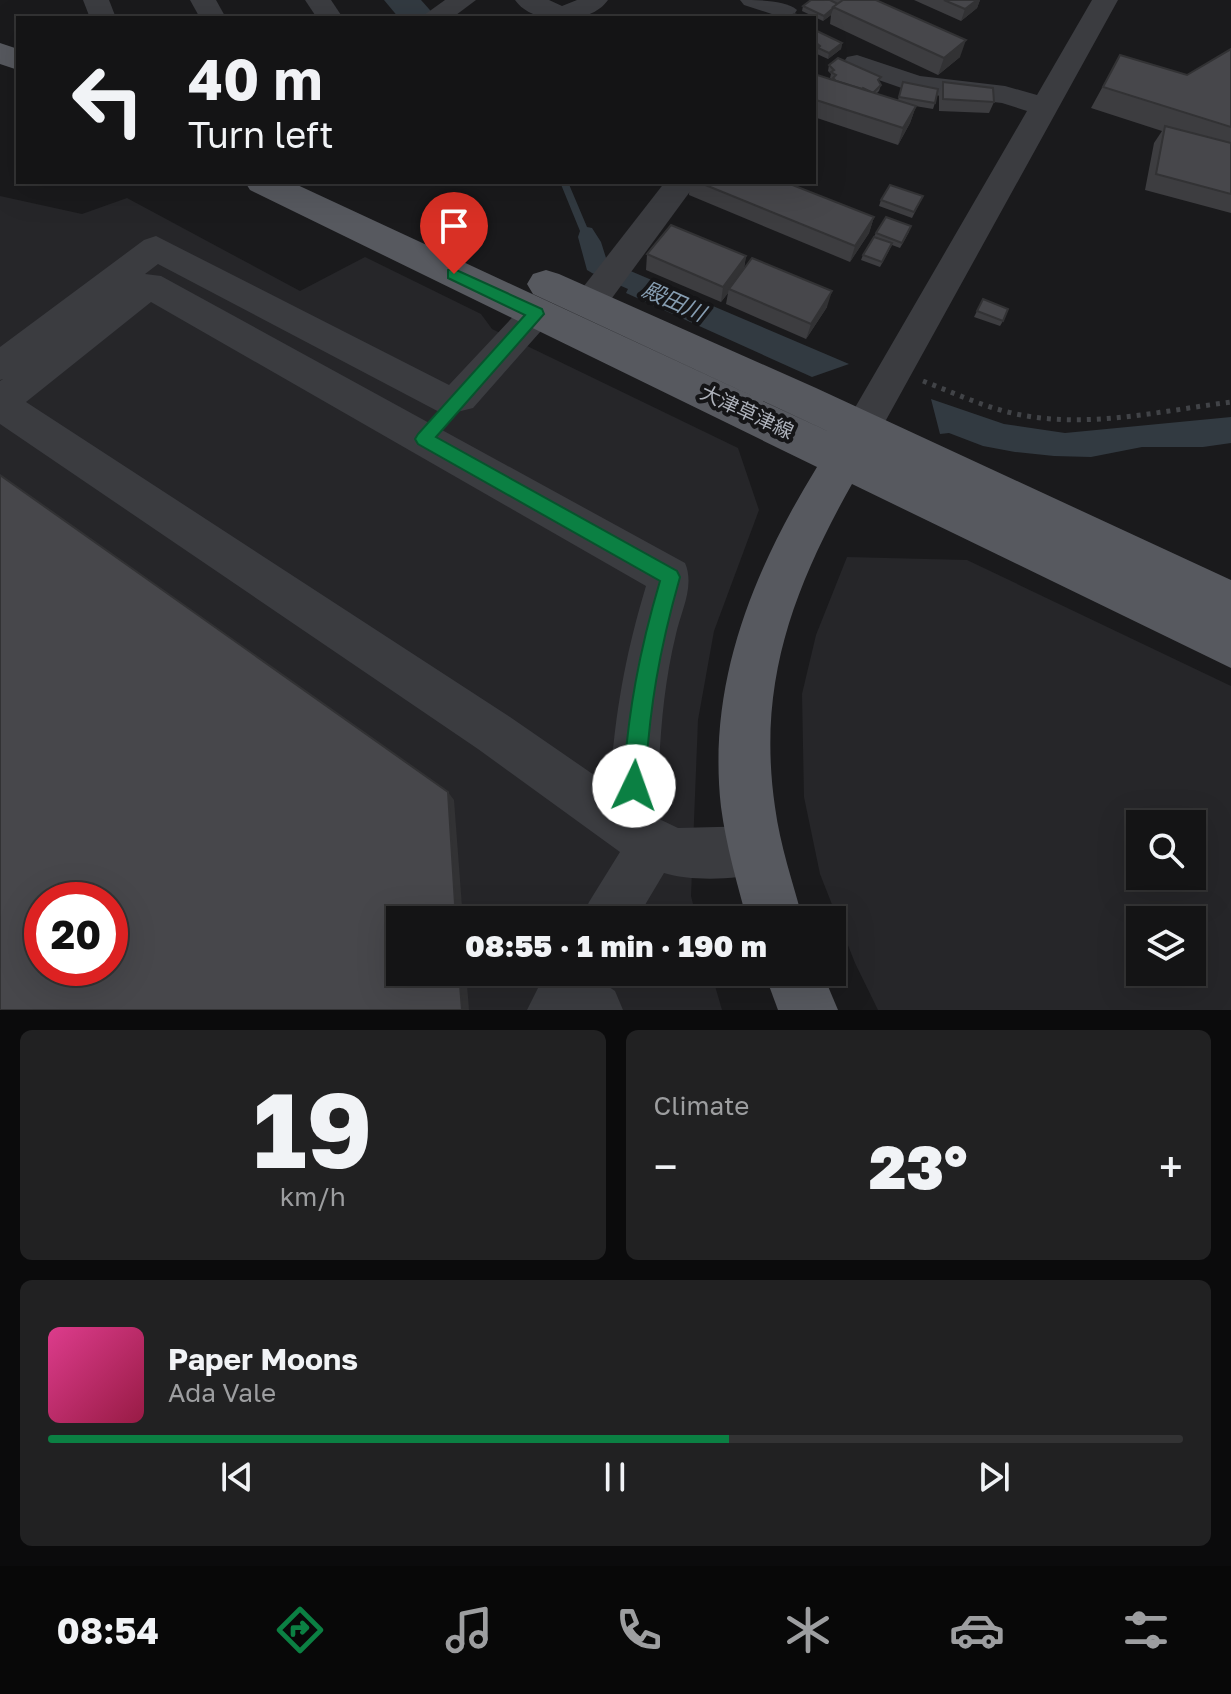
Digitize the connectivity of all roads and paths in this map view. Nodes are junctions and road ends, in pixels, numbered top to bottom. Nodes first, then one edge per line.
1 (463, 0) edge
2 (528, 0) edge
3 (595, 0) edge
4 (753, 0) edge
5 (1105, 0) edge
6 (784, 9) edge
7 (436, 16) edge
8 (857, 63) edge
9 (1045, 107) junction
10 (266, 184) edge
11 (331, 184) edge
12 (680, 184) edge
13 (604, 284) junction
14 (536, 314) junction
15 (0, 366) edge
16 (896, 370) junction
17 (460, 398) junction
18 (1231, 402) edge
19 (0, 403) edge
20 (424, 439) junction
21 (854, 444) junction
22 (1231, 603) edge
23 (1231, 645) edge
24 (642, 837) junction
25 (756, 851) junction
26 (613, 906) edge
27 (771, 906) edge
28 (799, 986) edge
29 (808, 1010) edge

1 - 7 street
2 - 3 street
4 - 6 street
5 - 9 street
8 - 9 street
9 - 16 street
10 - 14 main road, 大津草津線
11 - 13 main road, 大津草津線
12 - 13 street
13 - 21 main road, 大津草津線
14 - 17 street
14 - 21 main road, 大津草津線
15 - 17 street
16 - 18 path
16 - 21 street
17 - 20 street
19 - 20 street
19 - 24 street
20 - 24 street
21 - 22 main road, 大津草津線
21 - 23 main road, 大津草津線
21 - 25 main road
24 - 25 street
24 - 26 street
25 - 27 main road
28 - 29 main road

